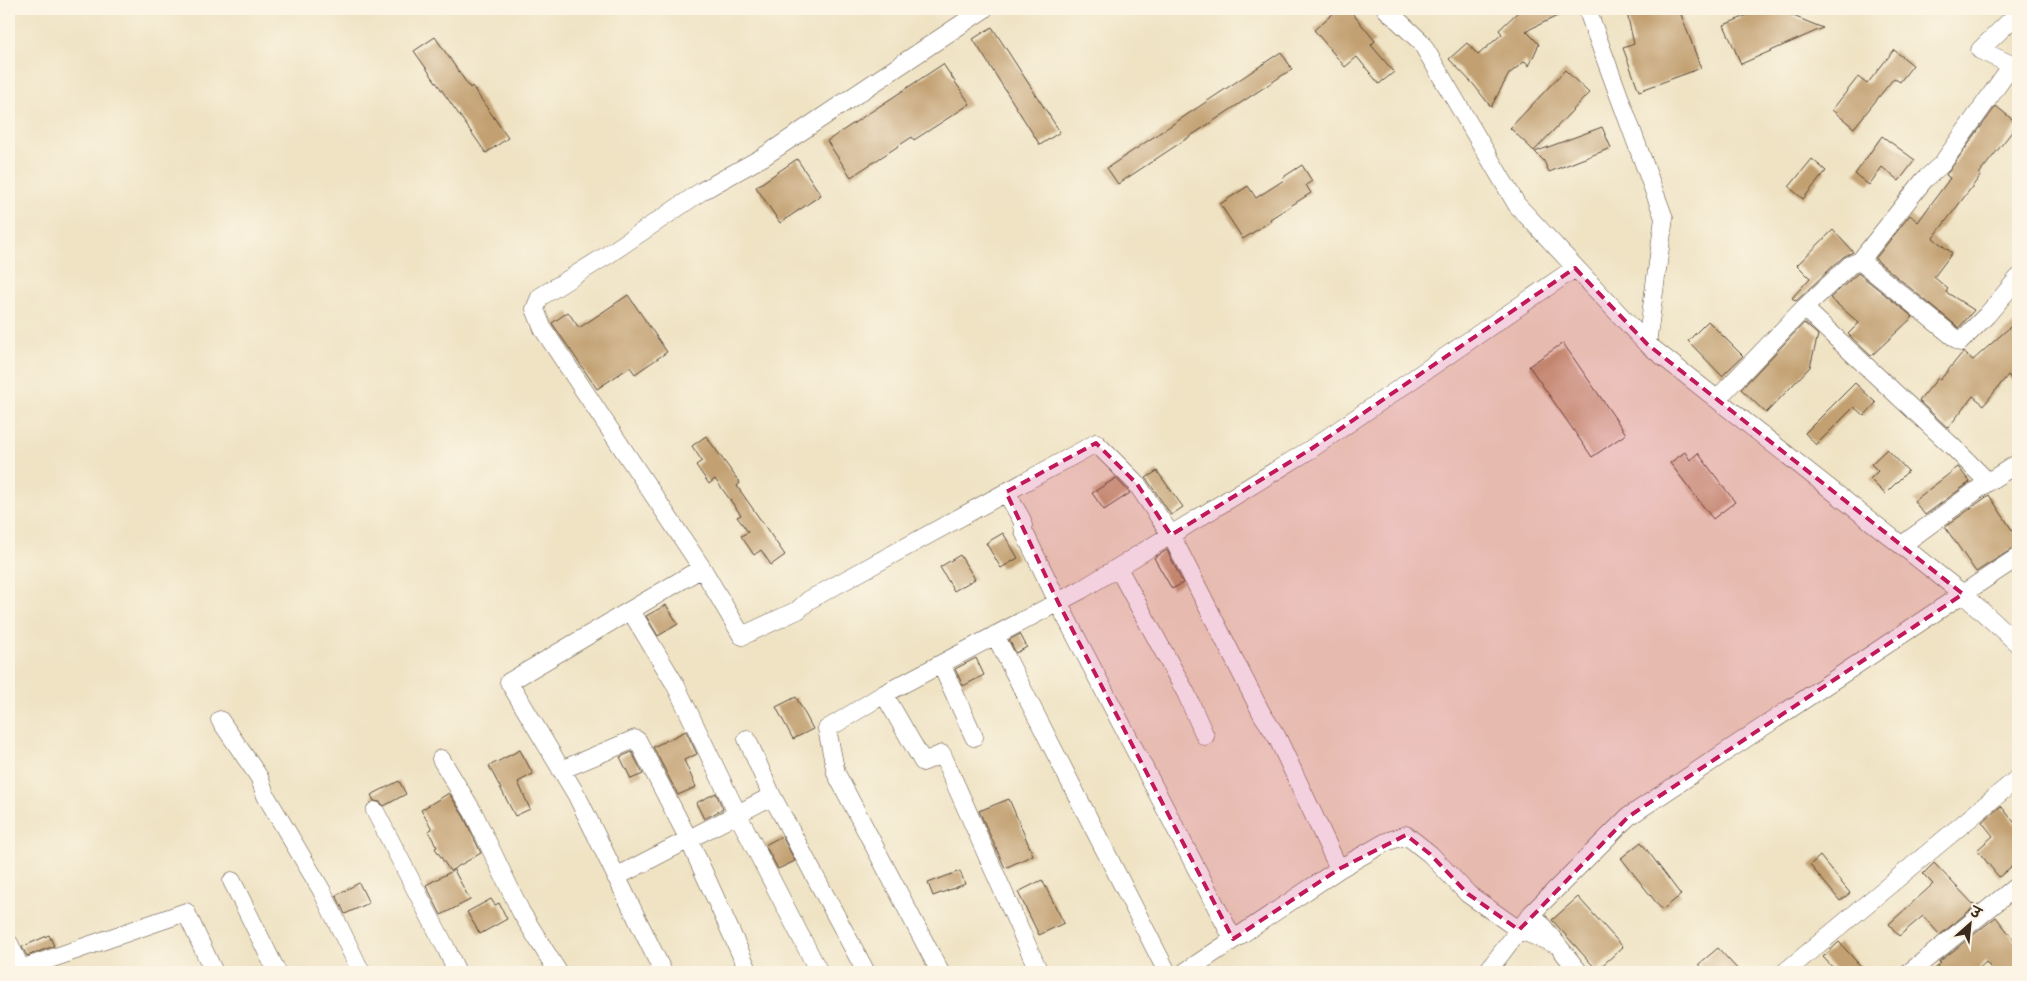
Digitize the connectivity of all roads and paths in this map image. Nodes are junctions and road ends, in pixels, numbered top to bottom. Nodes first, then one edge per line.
1 (984, 9) edge
2 (1386, 9) edge
3 (1587, 9) edge
4 (2018, 14) edge
5 (2015, 67) edge
6 (1860, 261) junction
7 (1575, 268) junction
8 (2018, 278) edge
9 (1804, 308) junction
10 (1647, 344) junction
11 (1717, 399) junction
12 (2018, 463) edge
13 (1988, 482) junction
14 (1006, 492) junction
15 (1171, 535) junction
16 (1902, 545) junction
17 (2018, 558) edge
18 (702, 568) junction
19 (1118, 568) junction
20 (1963, 594) junction
21 (1058, 602) junction
22 (631, 611) junction
23 (995, 635) junction
24 (2018, 644) edge
25 (941, 664) junction
26 (884, 694) junction
27 (220, 720) dead end
28 (1205, 736) dead end
29 (974, 737) dead end
30 (747, 739) dead end
31 (441, 759) dead end
32 (561, 770) junction
33 (2018, 778) edge
34 (772, 796) junction
35 (375, 811) dead end
36 (738, 815) junction
37 (689, 840) junction
38 (1339, 869) junction
39 (616, 877) junction
40 (232, 881) dead end
41 (2018, 885) edge
42 (1532, 913) junction
43 (1519, 930) junction
44 (1233, 939) junction
45 (9, 943) edge
46 (1558, 945) junction
47 (21, 970) edge
48 (214, 972) edge
49 (277, 972) edge
50 (361, 972) edge
51 (456, 972) edge
52 (558, 972) edge
53 (663, 972) edge
54 (749, 972) edge
55 (819, 972) edge
56 (866, 972) edge
57 (940, 972) edge
58 (1037, 972) edge
59 (1167, 972) edge
60 (1185, 972) edge
61 (1487, 972) edge
62 (1579, 972) edge
63 (1785, 972) edge
64 (1910, 972) edge

1 - 18 street
2 - 7 street
3 - 10 street
4 - 5 street
5 - 6 street
6 - 8 street
6 - 9 street
7 - 10 street
7 - 15 street
9 - 11 street
9 - 13 street
10 - 11 street
11 - 16 street
12 - 13 street
13 - 16 street
14 - 15 street
14 - 18 street
14 - 21 street
15 - 19 street
15 - 38 street
16 - 20 street
17 - 20 street
18 - 22 street
19 - 21 street
19 - 28 street
20 - 24 street
20 - 42 street
21 - 23 street
21 - 44 street
22 - 32 street
22 - 36 street
23 - 25 street
23 - 59 street
25 - 26 street
25 - 29 street
26 - 57 street
26 - 58 street
27 - 50 street
30 - 34 street
31 - 52 street
32 - 37 street
32 - 39 street
33 - 63 street
34 - 36 street
34 - 56 street
35 - 51 street
36 - 37 street
36 - 55 street
37 - 39 street
37 - 54 street
38 - 43 street
38 - 44 street
39 - 53 street
40 - 49 street
41 - 64 street
42 - 43 street
42 - 46 street
43 - 46 street
43 - 61 street
44 - 60 street
45 - 47 street
46 - 62 street
47 - 48 street

